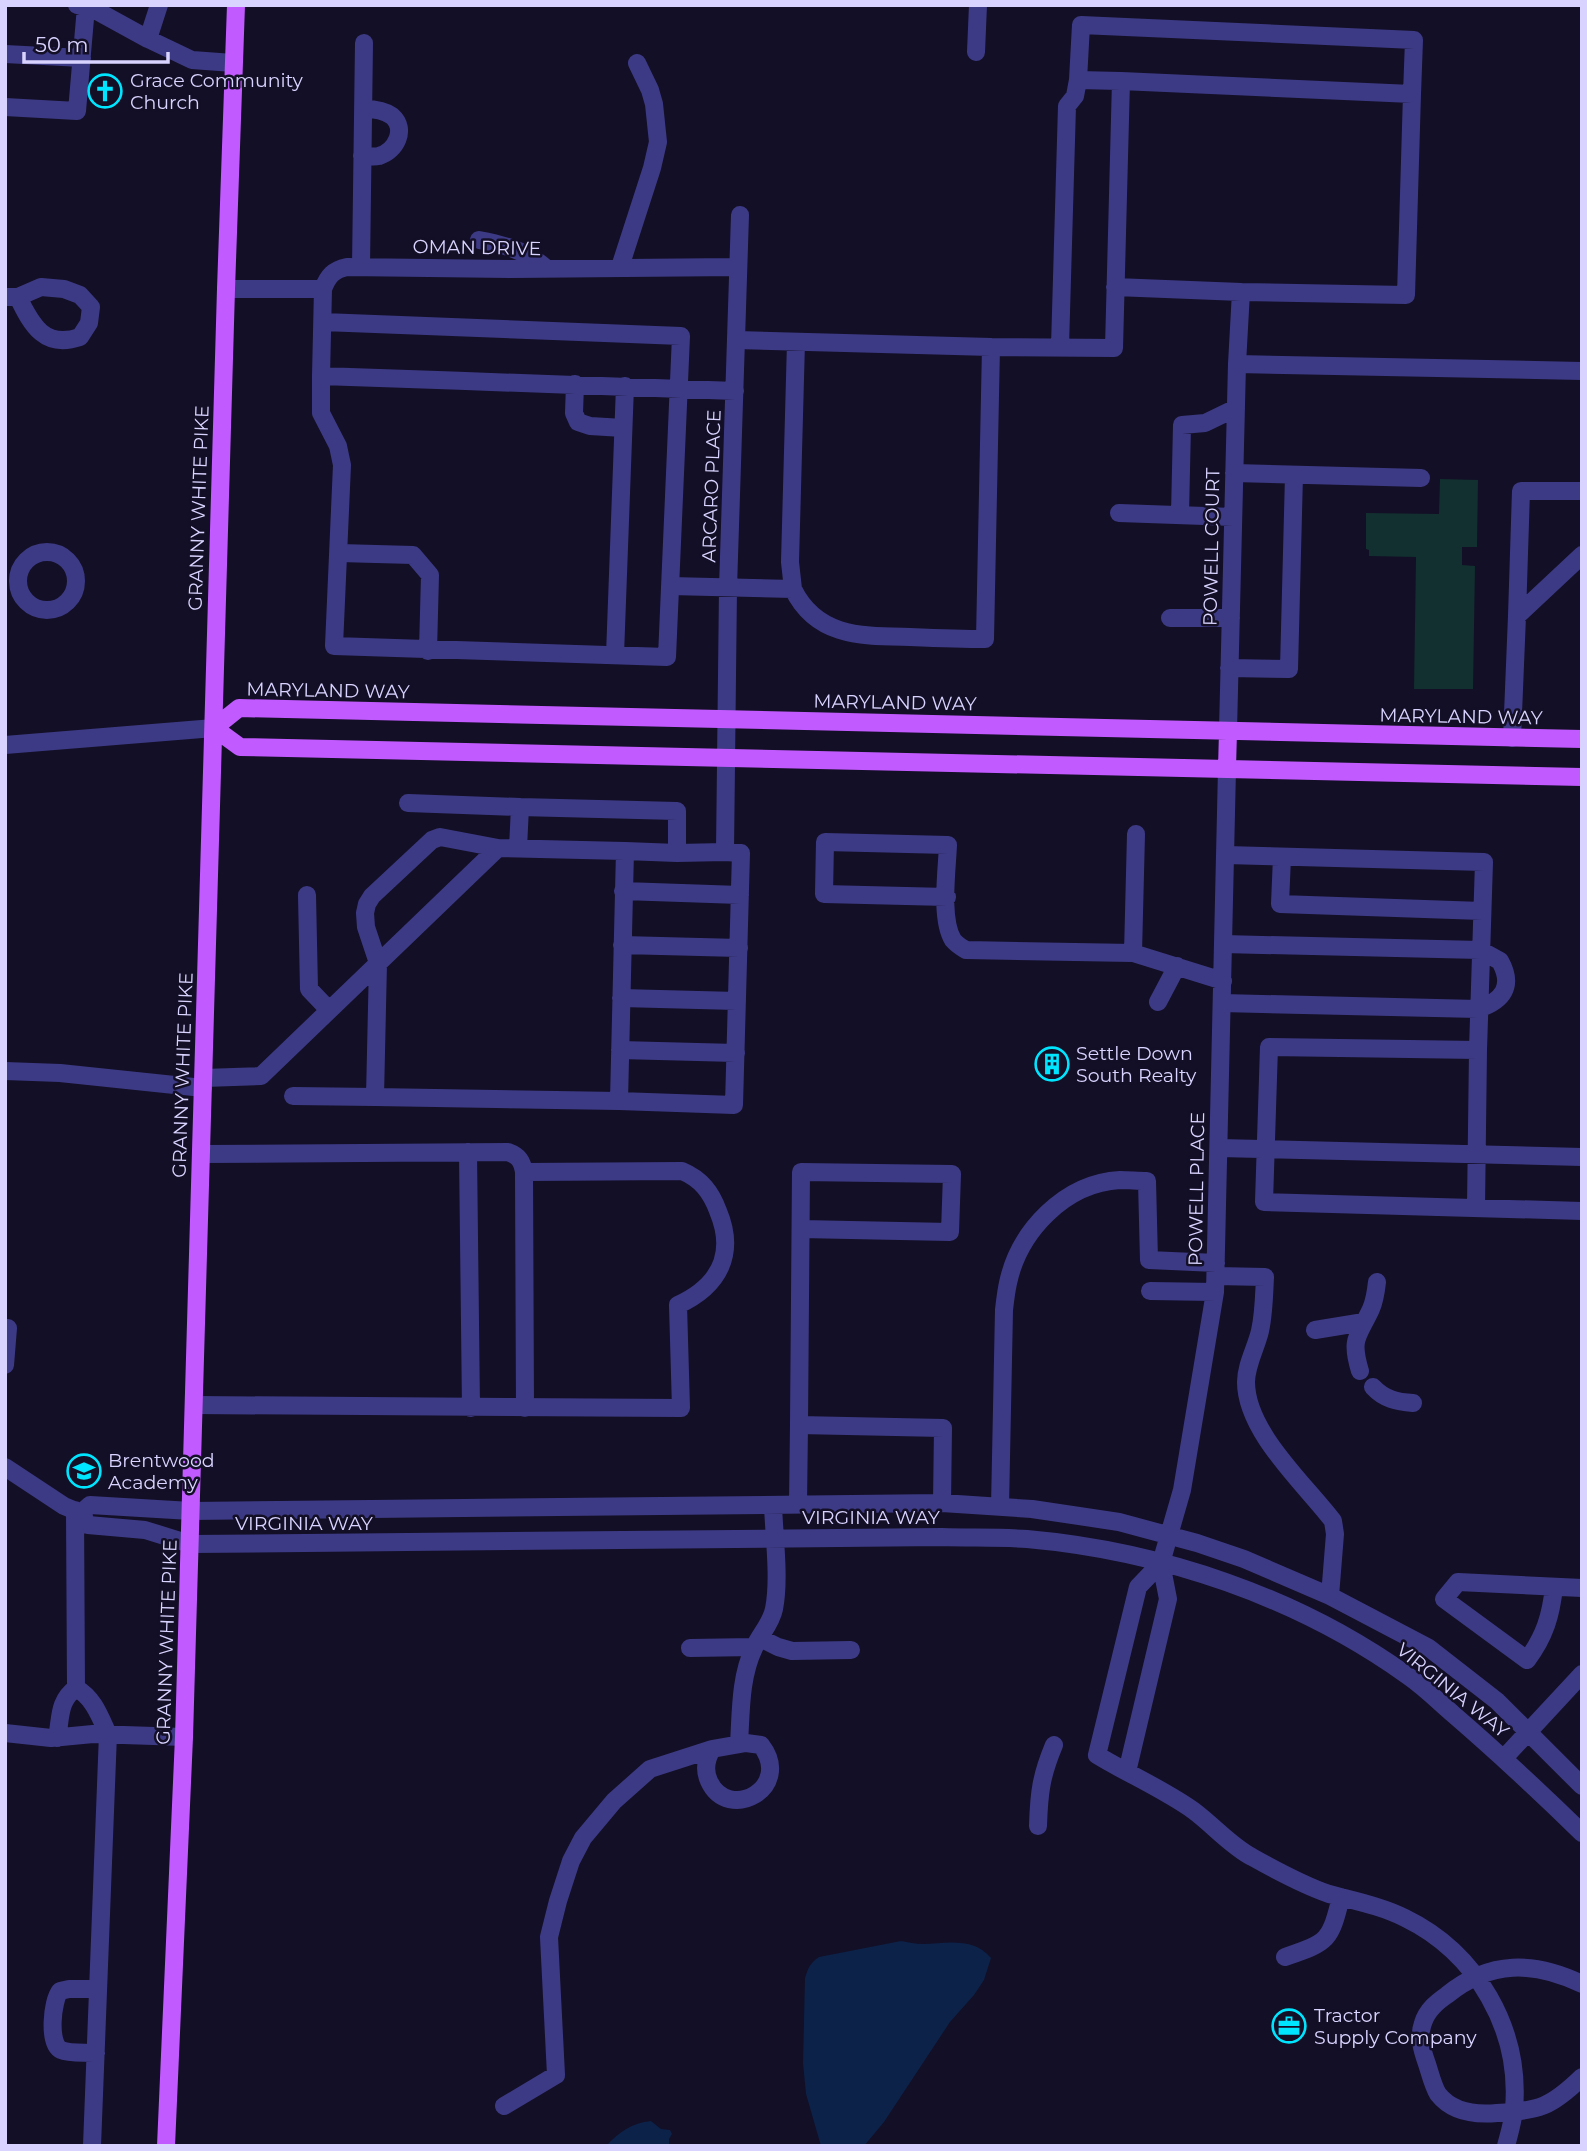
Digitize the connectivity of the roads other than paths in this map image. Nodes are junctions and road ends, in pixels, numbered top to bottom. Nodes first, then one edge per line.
1 (159, 5) edge
2 (236, 5) edge
3 (978, 5) edge
4 (82, 6) edge
5 (148, 39) junction
6 (364, 43) dead end
7 (976, 52) dead end
8 (5, 54) edge
9 (82, 58) junction
10 (233, 63) junction
11 (637, 63) dead end
12 (1078, 80) junction
13 (1121, 81) junction
14 (1412, 94) junction
15 (5, 107) edge
16 (364, 108) junction
17 (362, 156) junction
18 (740, 215) dead end
19 (479, 240) dead end
20 (361, 267) junction
21 (620, 267) junction
22 (738, 267) junction
23 (546, 268) junction
24 (1115, 287) junction
25 (226, 289) junction
26 (323, 289) junction
27 (1241, 292) junction
28 (323, 322) junction
29 (736, 340) junction
30 (796, 342) junction
31 (991, 347) junction
32 (1060, 347) junction
33 (1237, 364) junction
34 (1582, 371) edge
35 (321, 376) junction
36 (575, 384) junction
37 (625, 386) junction
38 (678, 388) junction
39 (735, 391) junction
40 (1236, 408) junction
41 (623, 428) junction
42 (1234, 473) junction
43 (1294, 475) junction
44 (1421, 478) dead end
45 (1582, 491) edge
46 (1119, 513) dead end
47 (1180, 515) junction
48 (1233, 517) junction
49 (339, 553) junction
50 (1582, 555) edge
51 (670, 586) junction
52 (728, 588) junction
53 (793, 589) junction
54 (1517, 616) junction
55 (1170, 618) dead end
56 (1231, 618) junction
57 (428, 650) junction
58 (615, 655) junction
59 (1229, 668) junction
60 (726, 718) junction
61 (214, 728) junction
62 (1228, 731) junction
63 (1512, 738) junction
64 (1582, 739) edge
65 (5, 745) edge
66 (727, 759) junction
67 (1227, 769) junction
68 (1582, 777) edge
69 (408, 803) dead end
70 (520, 807) junction
71 (1136, 835) dead end
72 (498, 848) junction
73 (518, 848) junction
74 (625, 851) junction
75 (677, 852) junction
76 (725, 852) junction
77 (1226, 855) junction
78 (1282, 857) junction
79 (623, 891) junction
80 (307, 895) dead end
81 (740, 895) junction
82 (947, 897) junction
83 (1482, 911) junction
84 (1223, 944) junction
85 (622, 945) junction
86 (739, 948) junction
87 (1480, 950) junction
88 (1133, 953) junction
89 (378, 963) junction
90 (1177, 967) junction
91 (1223, 981) junction
92 (621, 998) junction
93 (737, 1001) junction
94 (1158, 1002) dead end
95 (1222, 1003) junction
96 (1478, 1009) junction
97 (329, 1010) junction
98 (620, 1050) junction
99 (1478, 1051) junction
100 (736, 1054) junction
101 (5, 1071) edge
102 (203, 1083) junction
103 (293, 1096) dead end
104 (375, 1097) junction
105 (619, 1101) junction
106 (1219, 1148) junction
107 (1265, 1149) junction
108 (468, 1152) junction
109 (201, 1154) junction
110 (1477, 1155) junction
111 (1582, 1157) edge
112 (524, 1172) junction
113 (1476, 1207) junction
114 (1582, 1211) edge
115 (800, 1229) junction
116 (1215, 1277) junction
117 (1377, 1282) dead end
118 (1150, 1291) dead end
119 (1364, 1322) junction
120 (5, 1328) edge
121 (1315, 1331) dead end
122 (5, 1365) edge
123 (1360, 1371) dead end
124 (1373, 1387) dead end
125 (1413, 1403) dead end
126 (194, 1405) junction
127 (471, 1408) junction
128 (525, 1408) junction
129 (799, 1425) junction
130 (5, 1467) edge
131 (942, 1503) junction
132 (773, 1505) junction
133 (797, 1505) junction
134 (1000, 1507) junction
135 (191, 1511) junction
136 (78, 1512) junction
137 (1169, 1535) junction
138 (774, 1539) junction
139 (190, 1544) junction
140 (1161, 1563) junction
141 (1554, 1587) junction
142 (1582, 1588) edge
143 (1330, 1596) junction
144 (757, 1643) junction
145 (690, 1648) dead end
146 (851, 1650) dead end
147 (1582, 1674) edge
148 (76, 1688) junction
149 (5, 1733) edge
150 (1528, 1733) junction
151 (108, 1734) junction
152 (184, 1737) junction
153 (57, 1738) junction
154 (738, 1744) junction
155 (1054, 1745) dead end
156 (712, 1749) junction
157 (1504, 1758) junction
158 (1127, 1772) junction
159 (1582, 1786) edge
160 (1038, 1826) dead end
161 (1582, 1833) edge
162 (1341, 1897) junction
163 (1285, 1957) dead end
164 (1477, 1976) junction
165 (1582, 1984) edge
166 (98, 1989) junction
167 (96, 2053) junction
168 (1582, 2077) edge
169 (504, 2106) dead end
170 (1514, 2112) junction
171 (92, 2146) edge
172 (166, 2146) edge
173 (1506, 2146) edge

1 - 5 street
2 - 10 main road, GRANNY WHITE PIKE
3 - 7 street
4 - 5 street
4 - 9 street
5 - 10 street
6 - 16 street
8 - 9 street
9 - 15 street
10 - 25 main road, GRANNY WHITE PIKE
11 - 21 street
12 - 13 street
12 - 14 street
12 - 32 street
13 - 14 street
13 - 24 street
14 - 27 street
16 - 17 street
16 - 17 street
17 - 20 street
18 - 22 street, ARCARO PLACE
19 - 23 street
20 - 23 street, OMAN DRIVE
20 - 26 street, OMAN DRIVE
21 - 22 street, OMAN DRIVE
21 - 23 street, OMAN DRIVE
22 - 29 street, ARCARO PLACE
24 - 27 street
24 - 32 street
25 - 26 street
25 - 61 main road, GRANNY WHITE PIKE
26 - 28 street
27 - 33 street, POWELL COURT
28 - 35 street
28 - 38 street
29 - 30 street
29 - 39 street, ARCARO PLACE
30 - 31 street
30 - 53 street
31 - 32 street
31 - 53 street
33 - 34 street
33 - 40 street, POWELL COURT
35 - 36 street
35 - 49 street
36 - 37 street
36 - 41 street
37 - 38 street
37 - 41 street
38 - 39 street
38 - 51 street
39 - 52 street, ARCARO PLACE
40 - 42 street, POWELL COURT
40 - 47 street
41 - 58 street
42 - 43 street
42 - 48 street, POWELL COURT
43 - 44 street
43 - 59 street
45 - 54 street
46 - 47 street
47 - 48 street
48 - 56 street, POWELL COURT
49 - 57 street
49 - 57 street
50 - 54 street
51 - 52 street
51 - 58 street
52 - 53 street
52 - 60 street, ARCARO PLACE
54 - 63 street
55 - 56 street
56 - 59 street, POWELL COURT
57 - 58 street
59 - 62 street, POWELL COURT
60 - 61 main road, MARYLAND WAY
60 - 62 main road, MARYLAND WAY
60 - 66 street, ARCARO PLACE
61 - 65 street
61 - 66 main road
61 - 102 main road, GRANNY WHITE PIKE
62 - 63 main road, MARYLAND WAY
62 - 67 main road
63 - 64 main road, MARYLAND WAY
66 - 67 main road
66 - 76 street, ARCARO PLACE
67 - 68 main road
67 - 77 street, POWELL PLACE
69 - 70 street
70 - 73 street
70 - 75 street
71 - 88 street
72 - 73 street
72 - 89 street
72 - 89 street
73 - 74 street
74 - 75 street
74 - 79 street
75 - 76 street
76 - 81 street
77 - 78 street
77 - 84 street, POWELL PLACE
78 - 83 street
78 - 83 street
79 - 81 street
79 - 85 street
80 - 97 street
81 - 86 street
82 - 82 street
82 - 88 street
83 - 87 street
84 - 87 street
84 - 91 street, POWELL PLACE
85 - 86 street
85 - 92 street
86 - 93 street
87 - 96 street
87 - 96 street
88 - 90 street
89 - 97 street
89 - 104 street
90 - 91 street
90 - 94 street
91 - 95 street, POWELL PLACE
92 - 93 street
92 - 98 street
93 - 100 street
95 - 96 street
95 - 106 street, POWELL PLACE
96 - 99 street
97 - 102 street
98 - 100 street
98 - 105 street
99 - 107 street
99 - 110 street
100 - 105 street
101 - 102 street
102 - 109 main road, GRANNY WHITE PIKE
103 - 104 street
104 - 105 street
106 - 107 street
106 - 116 street, POWELL PLACE
107 - 110 street
107 - 113 street
108 - 109 street
108 - 112 street
108 - 127 street
109 - 126 main road, GRANNY WHITE PIKE
110 - 111 street
110 - 113 street
112 - 128 street
112 - 128 street
113 - 114 street
115 - 115 street
115 - 129 street
116 - 118 street
116 - 134 street
116 - 137 street, POWELL PLACE
116 - 143 street
117 - 119 street
119 - 121 street
119 - 123 street
120 - 122 street
124 - 125 street
126 - 127 street
126 - 135 main road, GRANNY WHITE PIKE
127 - 128 street
129 - 131 street
129 - 133 street
130 - 136 street, VIRGINIA WAY
131 - 133 street, VIRGINIA WAY
131 - 134 street, VIRGINIA WAY
132 - 133 street, VIRGINIA WAY
132 - 135 street, VIRGINIA WAY
132 - 138 street
134 - 137 street, VIRGINIA WAY
135 - 136 street, VIRGINIA WAY
135 - 139 main road, GRANNY WHITE PIKE
136 - 139 street, VIRGINIA WAY
136 - 148 street
137 - 140 street, POWELL PLACE
137 - 143 street, VIRGINIA WAY
138 - 139 street, VIRGINIA WAY
138 - 140 street, VIRGINIA WAY
138 - 144 street
139 - 152 main road, GRANNY WHITE PIKE
140 - 157 street, VIRGINIA WAY
140 - 158 street
140 - 158 street
141 - 141 street
141 - 142 street
143 - 150 street, VIRGINIA WAY
144 - 145 street
144 - 146 street
144 - 154 street
147 - 150 street
148 - 151 street
148 - 153 street
149 - 153 street
150 - 157 street
150 - 159 street, VIRGINIA WAY
151 - 152 street
151 - 153 street
151 - 166 street
152 - 172 main road, GRANNY WHITE PIKE
154 - 156 street
154 - 156 street
155 - 160 street
156 - 169 street
157 - 161 street, VIRGINIA WAY
158 - 162 street
162 - 163 street
162 - 164 street
164 - 165 street
164 - 170 street
164 - 170 street
166 - 167 street
166 - 167 street
167 - 171 street
168 - 170 street
170 - 173 street

